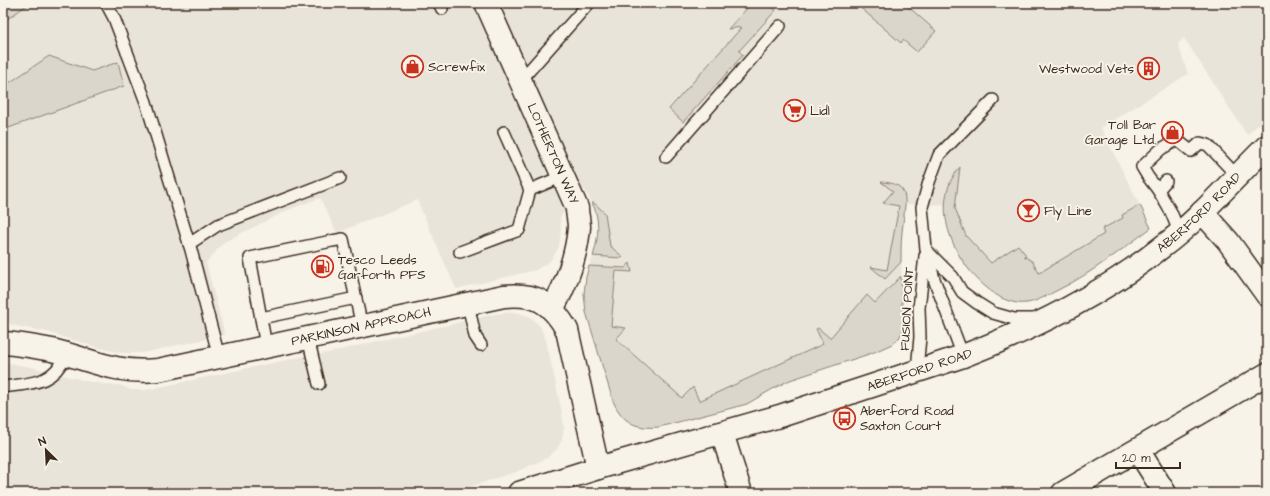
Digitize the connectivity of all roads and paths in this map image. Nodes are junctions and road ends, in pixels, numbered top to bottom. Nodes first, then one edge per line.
1 (106, 3) edge
2 (486, 3) edge
3 (589, 3) edge
4 (780, 26) dead end
5 (520, 81) junction
6 (993, 100) dead end
7 (504, 132) dead end
8 (1267, 146) edge
9 (666, 156) dead end
10 (563, 176) junction
11 (1238, 176) junction
12 (340, 178) dead end
13 (530, 190) junction
14 (1202, 212) junction
15 (1179, 232) junction
16 (189, 244) junction
17 (926, 249) junction
18 (460, 252) dead end
19 (1267, 295) edge
20 (356, 298) junction
21 (468, 304) junction
22 (552, 309) junction
23 (261, 318) junction
24 (1046, 319) junction
25 (362, 327) junction
26 (308, 338) junction
27 (3, 343) edge
28 (481, 345) dead end
29 (266, 346) junction
30 (66, 355) junction
31 (963, 356) junction
32 (219, 357) junction
33 (917, 370) junction
34 (1267, 374) edge
35 (320, 384) dead end
36 (3, 387) edge
37 (722, 433) junction
38 (1138, 450) junction
39 (598, 468) junction
40 (519, 493) edge
41 (741, 493) edge
42 (1063, 493) edge
43 (1165, 493) edge

1 - 16 lane
2 - 5 street, LOTHERTON WAY
3 - 5 lane
4 - 9 lane
5 - 10 street, LOTHERTON WAY
6 - 17 lane, FUSION POINT
7 - 13 lane
8 - 11 street, ABERFORD ROAD
10 - 13 lane
10 - 22 street, LOTHERTON WAY
11 - 14 street, ABERFORD ROAD
11 - 15 lane
12 - 16 lane
13 - 18 lane
14 - 15 street, ABERFORD ROAD
14 - 19 street
15 - 24 street, ABERFORD ROAD
16 - 32 lane
17 - 24 lane, FUSION POINT
17 - 31 lane, FUSION POINT
17 - 33 lane, FUSION POINT
20 - 23 lane
20 - 23 lane
20 - 25 lane
21 - 22 street, PARKINSON APPROACH
21 - 25 street, PARKINSON APPROACH
21 - 28 lane
22 - 39 street, PARKINSON APPROACH
23 - 29 lane
24 - 31 street, ABERFORD ROAD
25 - 26 street, PARKINSON APPROACH
26 - 29 street, PARKINSON APPROACH
26 - 35 lane
27 - 30 street, PARKINSON APPROACH
29 - 32 street, PARKINSON APPROACH
30 - 32 street, PARKINSON APPROACH
30 - 36 lane
31 - 33 street, ABERFORD ROAD
33 - 37 street, ABERFORD ROAD
34 - 38 street
37 - 39 street, ABERFORD ROAD
37 - 41 street
38 - 42 street
38 - 43 street
39 - 40 street, ABERFORD ROAD

